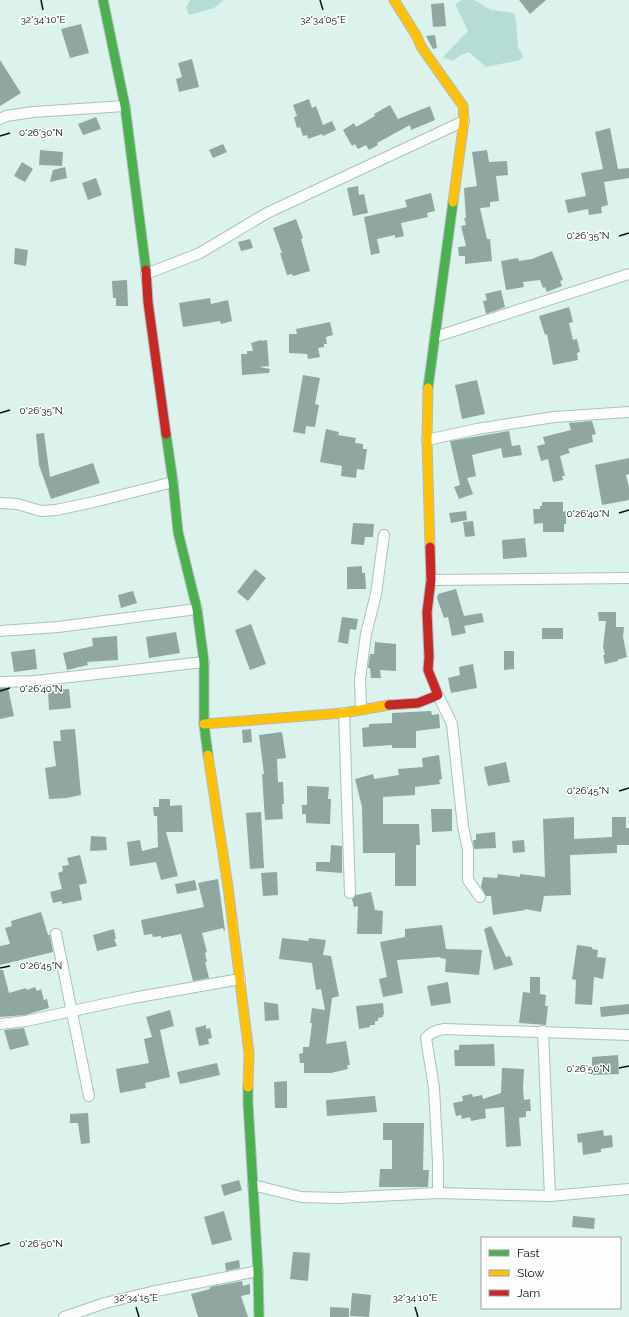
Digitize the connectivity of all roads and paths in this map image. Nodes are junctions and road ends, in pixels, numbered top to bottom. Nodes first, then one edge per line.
1 (103, 0) edge
2 (394, 0) edge
3 (125, 106) junction
4 (0, 119) edge
5 (464, 122) junction
6 (146, 274) junction
7 (629, 274) edge
8 (435, 337) junction
9 (629, 412) edge
10 (426, 440) junction
11 (173, 482) junction
12 (0, 503) edge
13 (384, 536) dead end
14 (629, 578) edge
15 (431, 580) junction
16 (197, 610) junction
17 (0, 631) edge
18 (204, 662) junction
19 (0, 682) edge
20 (438, 695) junction
21 (361, 709) junction
22 (344, 714) junction
23 (204, 724) junction
24 (350, 893) dead end
25 (480, 897) dead end
26 (56, 934) dead end
27 (240, 979) junction
28 (71, 1010) junction
29 (0, 1024) edge
30 (543, 1031) junction
31 (629, 1035) edge
32 (89, 1096) dead end
33 (253, 1185) junction
34 (629, 1189) edge
35 (438, 1193) junction
36 (550, 1196) junction
37 (258, 1271) junction
38 (64, 1317) edge
39 (259, 1317) edge

1 - 3 street
2 - 5 street
3 - 4 street
3 - 6 street
5 - 6 street
5 - 8 street
6 - 11 street
7 - 8 street
8 - 10 street
9 - 10 street
10 - 15 street
11 - 12 street
11 - 16 street
13 - 21 street
14 - 15 street
15 - 20 street
16 - 17 street
16 - 18 street
18 - 19 street
18 - 23 street
20 - 21 street
20 - 25 street
21 - 22 street
22 - 23 street
22 - 24 street
23 - 27 street
26 - 28 street
27 - 28 street
27 - 33 street
28 - 29 street
28 - 32 street
30 - 31 street
30 - 35 street
30 - 36 street
33 - 35 street
33 - 37 street
34 - 36 street
35 - 36 street
37 - 38 street
37 - 39 street

